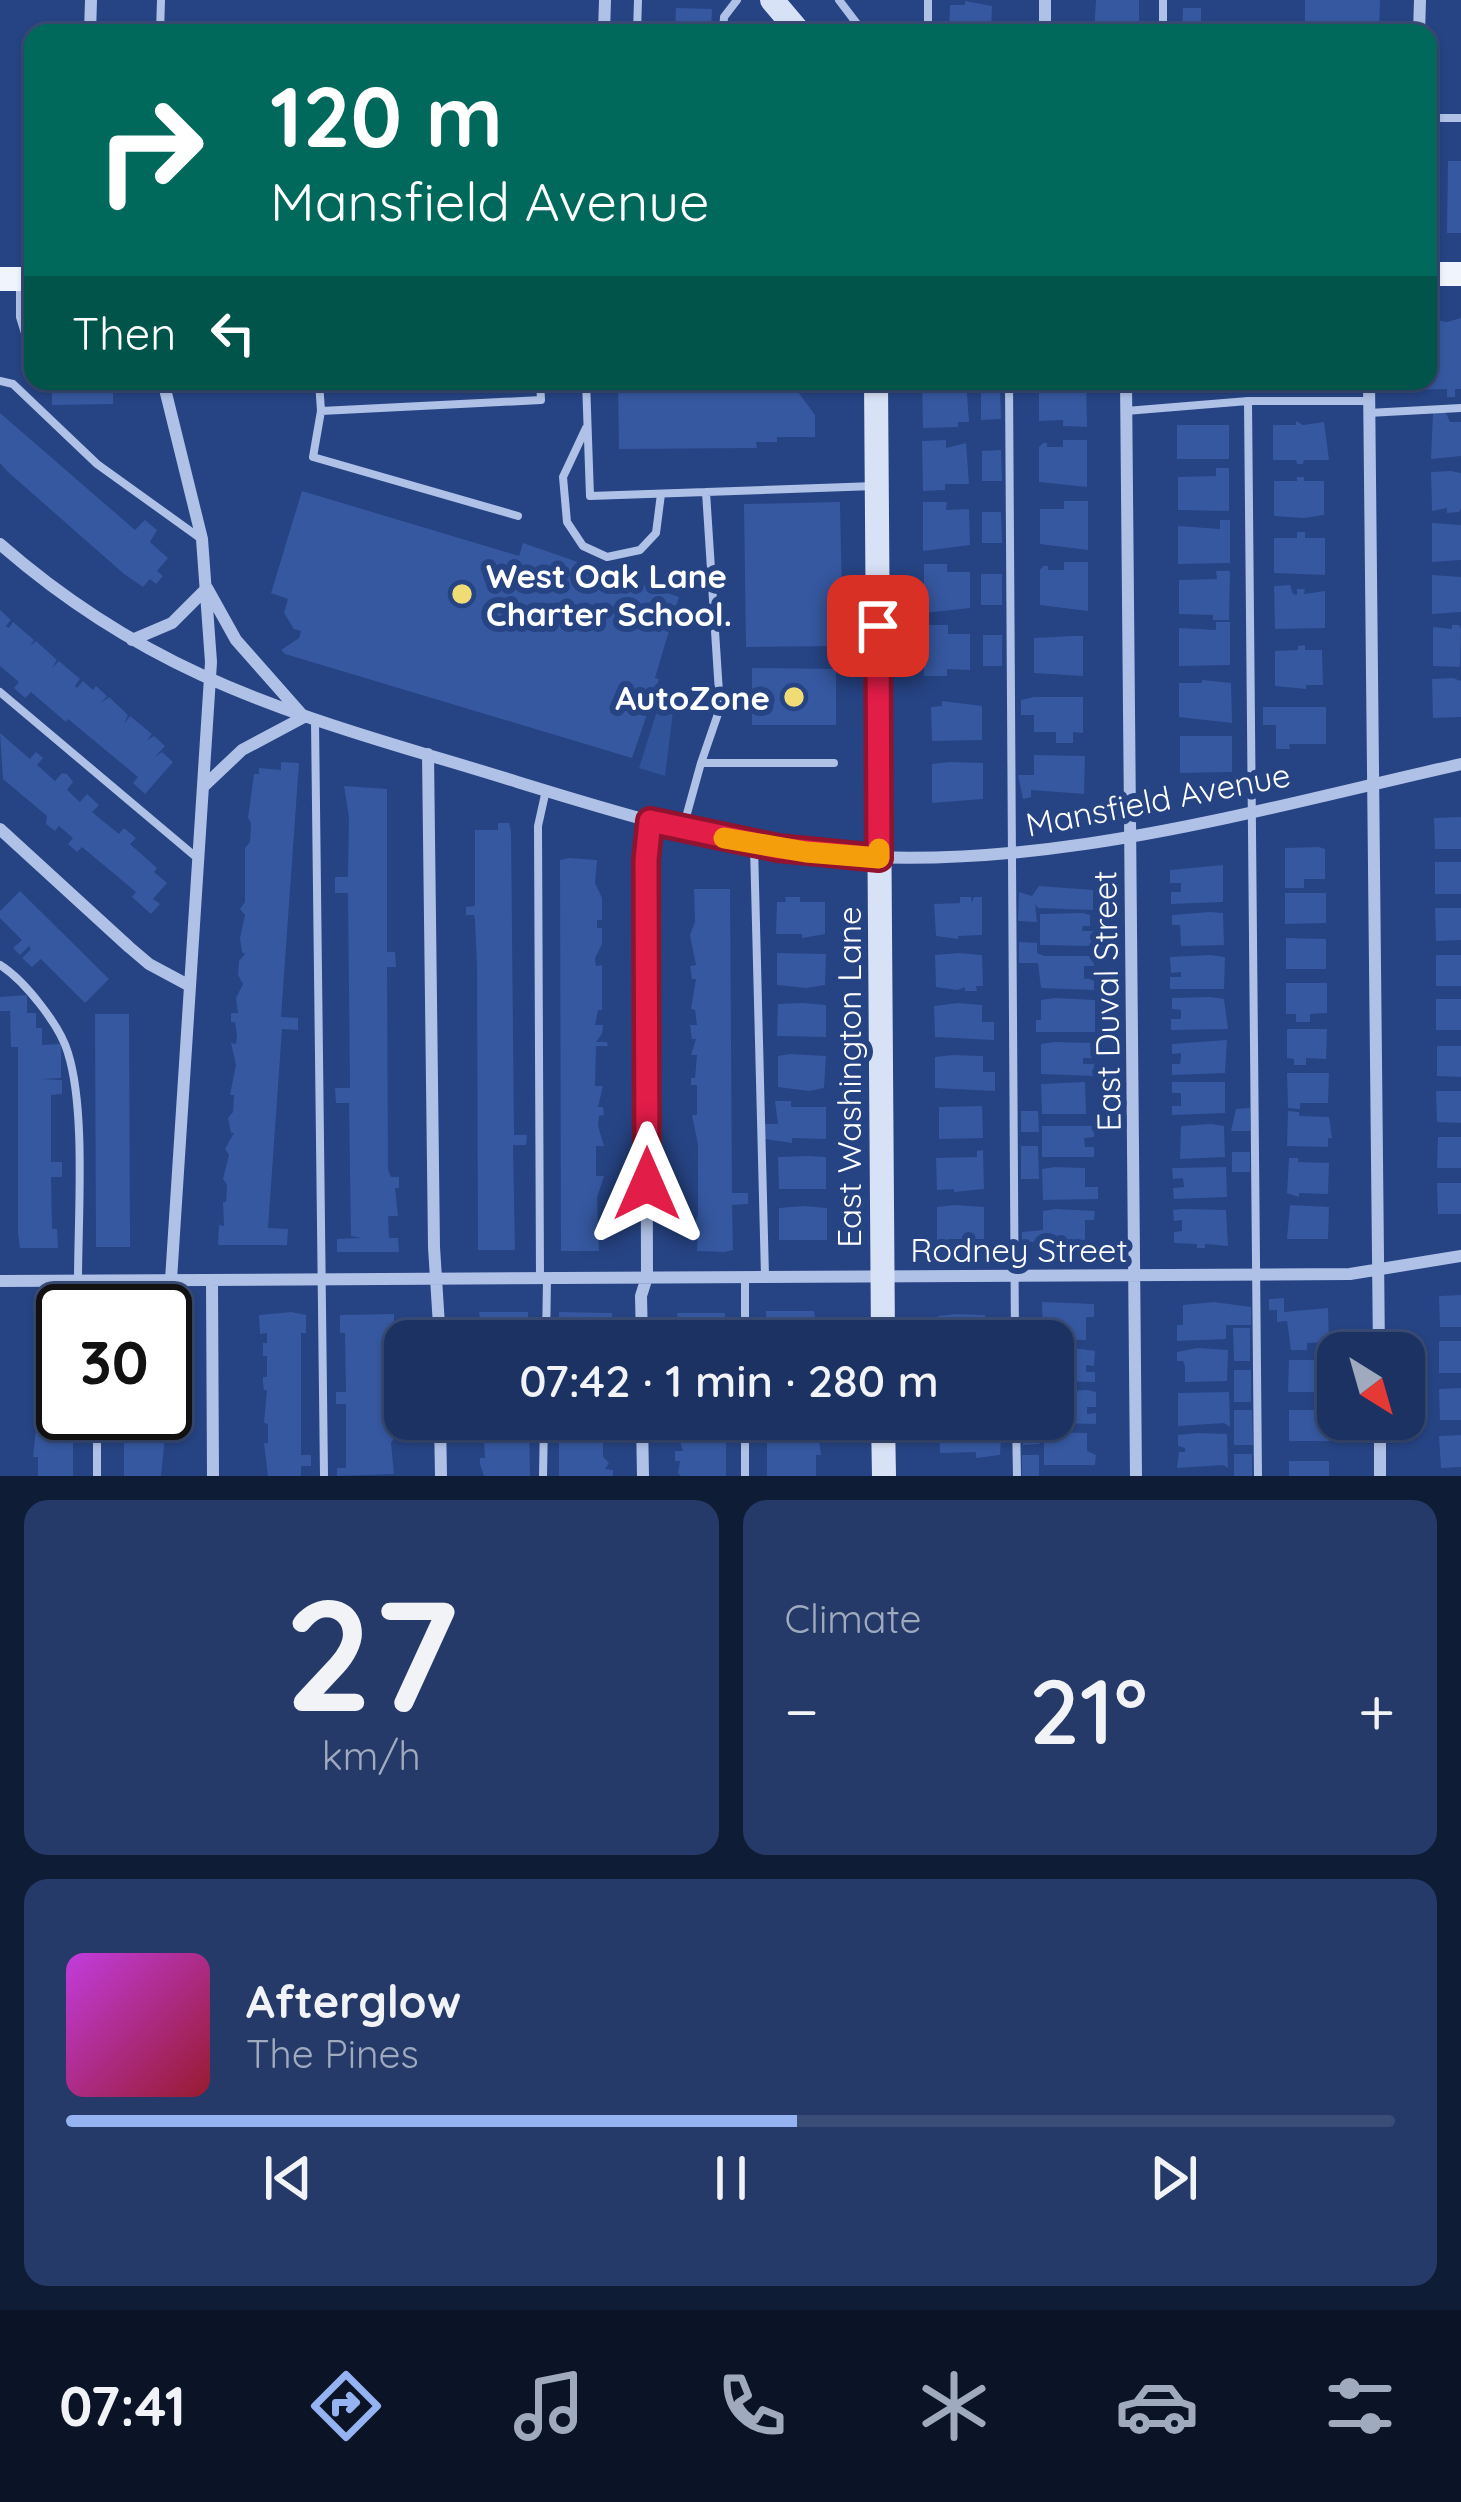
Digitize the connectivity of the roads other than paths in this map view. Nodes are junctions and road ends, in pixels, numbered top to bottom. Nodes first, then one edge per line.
1 (772, 0) edge
2 (839, 0) edge
3 (792, 24) edge
4 (857, 24) edge
5 (18, 279) edge
6 (20, 317) junction
7 (24, 317) edge
8 (24, 330) edge
9 (0, 381) edge
10 (165, 390) edge
11 (320, 390) edge
12 (540, 390) edge
13 (586, 390) edge
14 (876, 390) edge
15 (1009, 390) edge
16 (1126, 390) edge
17 (1369, 390) edge
18 (1248, 401) junction
19 (1368, 407) junction
20 (1461, 408) edge
21 (321, 411) junction
22 (1126, 411) junction
23 (587, 426) junction
24 (877, 486) junction
25 (706, 492) junction
26 (661, 494) junction
27 (518, 516) dead end
28 (202, 539) junction
29 (0, 544) edge
30 (208, 588) junction
31 (132, 640) junction
32 (210, 682) junction
33 (0, 692) edge
34 (310, 719) junction
35 (428, 754) junction
36 (701, 763) junction
37 (834, 763) dead end
38 (1461, 764) edge
39 (1375, 784) junction
40 (203, 788) junction
41 (546, 790) junction
42 (1253, 810) junction
43 (650, 821) junction
44 (682, 829) junction
45 (0, 830) edge
46 (1131, 837) junction
47 (754, 844) junction
48 (1012, 854) junction
49 (879, 858) junction
50 (198, 859) junction
51 (0, 965) edge
52 (190, 986) junction
53 (1461, 1256) edge
54 (1379, 1272) junction
55 (1255, 1274) junction
56 (1014, 1275) junction
57 (745, 1276) junction
58 (764, 1276) junction
59 (1135, 1276) junction
60 (647, 1277) junction
61 (882, 1277) junction
62 (544, 1278) junction
63 (320, 1279) junction
64 (437, 1279) junction
65 (171, 1280) junction
66 (212, 1280) junction
67 (0, 1281) edge
68 (78, 1281) junction
69 (97, 1281) joint
70 (439, 1320) edge
71 (545, 1320) edge
72 (642, 1320) edge
73 (745, 1320) edge
74 (883, 1320) edge
75 (1015, 1320) edge
76 (1379, 1332) edge
77 (97, 1440) edge
78 (440, 1440) edge
79 (544, 1440) edge
80 (642, 1440) edge
81 (745, 1440) edge
82 (883, 1440) edge
83 (1016, 1440) edge
84 (1380, 1440) edge
85 (97, 1476) edge
86 (213, 1476) edge
87 (325, 1476) edge
88 (441, 1476) edge
89 (543, 1476) edge
90 (643, 1476) edge
91 (746, 1476) edge
92 (884, 1476) edge
93 (1017, 1476) edge
94 (1136, 1476) edge
95 (1258, 1476) edge
96 (1380, 1476) edge

1 - 3 main road
2 - 4 lane
5 - 6 lane
6 - 7 lane
6 - 8 lane
9 - 28 lane
10 - 28 street
11 - 21 lane
12 - 21 lane
13 - 23 lane
14 - 24 main road, East Washington Lane
15 - 48 lane
16 - 22 street, East Duval Street
17 - 19 street
18 - 19 lane
18 - 22 lane
18 - 42 lane
19 - 20 lane
19 - 39 street
21 - 27 lane
22 - 46 street, East Duval Street
23 - 26 lane
23 - 26 lane
24 - 25 lane
24 - 49 main road, East Washington Lane
25 - 26 lane
25 - 36 lane
28 - 30 street
29 - 31 street, Mansfield Avenue
30 - 31 street
30 - 32 street
30 - 34 street
31 - 32 street, Mansfield Avenue
32 - 34 street, Mansfield Avenue
32 - 40 street
33 - 50 lane
34 - 35 street, Mansfield Avenue
34 - 40 street
34 - 63 lane
35 - 41 street, Mansfield Avenue
35 - 64 street
36 - 37 lane
36 - 44 lane
38 - 39 street, Mansfield Avenue
39 - 42 street, Mansfield Avenue
39 - 54 street
40 - 50 street
41 - 43 street, Mansfield Avenue
41 - 62 lane
42 - 46 street, Mansfield Avenue
42 - 55 lane
43 - 44 street, Mansfield Avenue
43 - 60 street
44 - 47 street, Mansfield Avenue
45 - 52 street
46 - 48 street, Mansfield Avenue
46 - 59 street, East Duval Street
47 - 49 street, Mansfield Avenue
47 - 58 lane
48 - 49 street, Mansfield Avenue
48 - 56 lane
49 - 61 main road, East Washington Lane
50 - 52 street
51 - 68 lane
52 - 65 street
53 - 54 street, Rodney Street
54 - 55 street, Rodney Street
54 - 76 street
55 - 59 street, Rodney Street
55 - 95 lane
56 - 59 street, Rodney Street
56 - 61 street, Rodney Street
56 - 75 lane
57 - 58 street, Rodney Street
57 - 60 street, Rodney Street
57 - 73 lane
58 - 61 street, Rodney Street
59 - 94 street, East Duval Street
60 - 62 street, Rodney Street
60 - 72 street
61 - 74 main road, East Washington Lane
62 - 64 street, Rodney Street
62 - 71 lane
63 - 64 street, Rodney Street
63 - 66 street, Rodney Street
63 - 87 lane
64 - 70 street
65 - 66 street, Rodney Street
65 - 69 street, Rodney Street
66 - 86 street
67 - 68 street, Rodney Street
68 - 69 street, Rodney Street
77 - 85 lane
78 - 88 street
79 - 89 lane
80 - 90 street
81 - 91 lane
82 - 92 main road
83 - 93 lane
84 - 96 street

